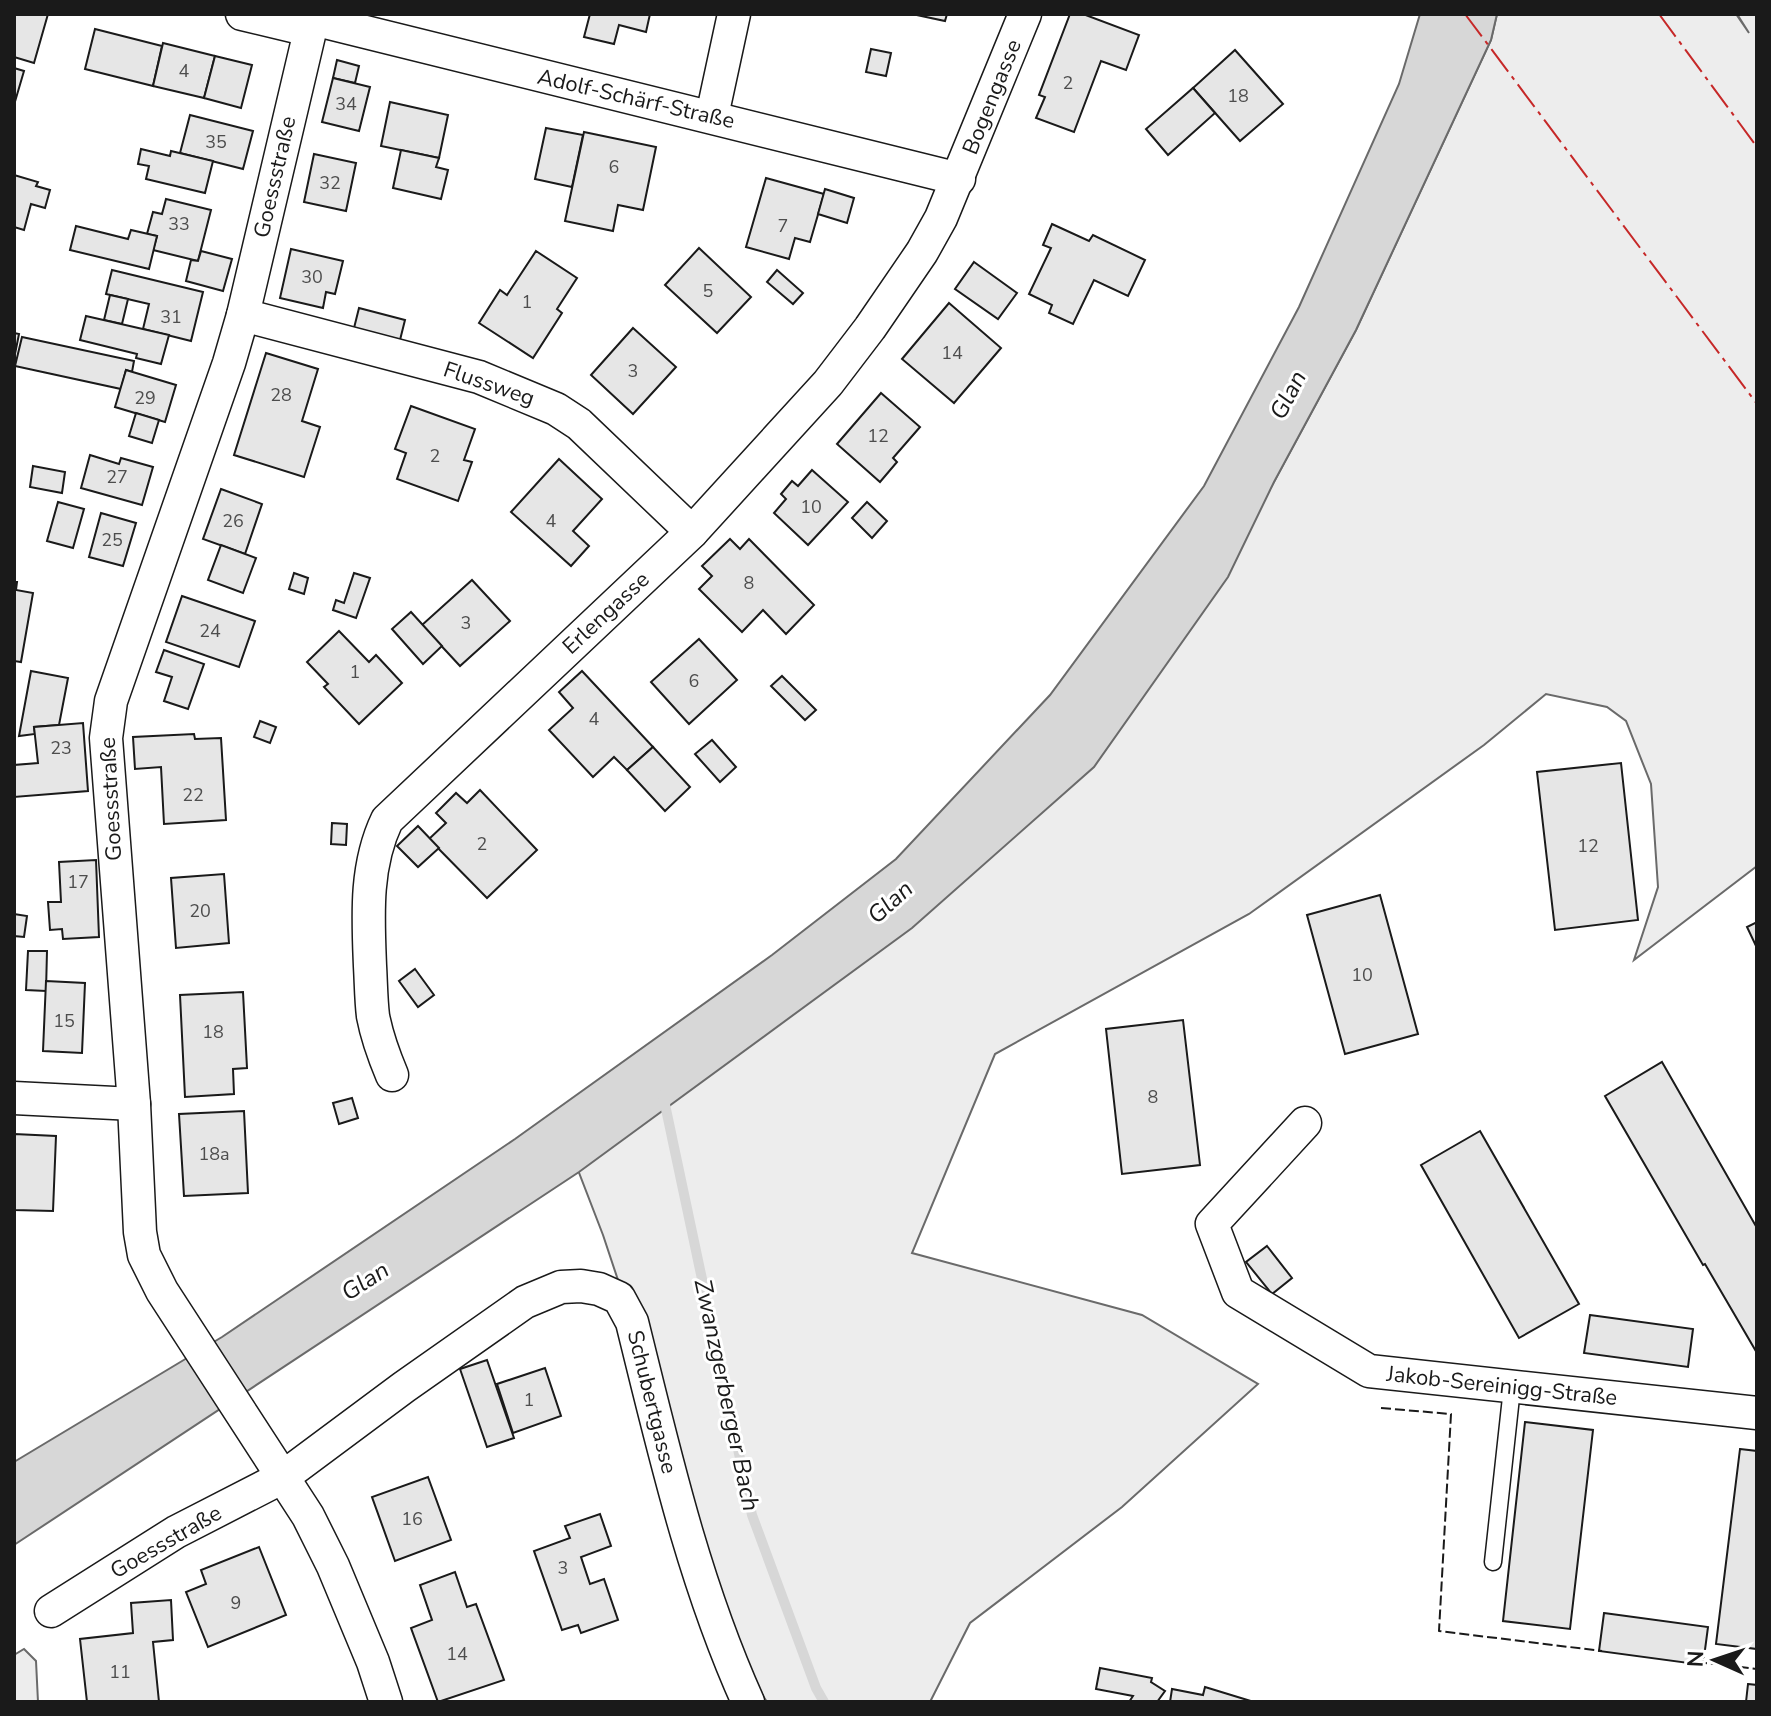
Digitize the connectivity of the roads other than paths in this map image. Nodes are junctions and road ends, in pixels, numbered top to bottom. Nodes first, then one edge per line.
1 (242, 14) edge
2 (734, 14) edge
3 (1025, 14) edge
4 (312, 21) edge
5 (712, 116) junction
6 (959, 179) junction
7 (243, 315) junction
8 (692, 532) junction
9 (392, 1075) dead end
10 (14, 1098) edge
11 (134, 1104) junction
12 (1305, 1123) dead end
13 (1512, 1388) junction
14 (1757, 1413) edge
15 (283, 1477) junction
16 (1493, 1562) dead end
17 (51, 1611) dead end
18 (386, 1702) edge
19 (748, 1702) edge

1 - 4 street, Adolf-Schärf-Straße
2 - 5 street
3 - 6 street, Bogengasse
4 - 5 street, Adolf-Schärf-Straße
4 - 7 street, Goessstraße
5 - 6 street, Adolf-Schärf-Straße
6 - 8 street, Erlengasse
7 - 8 street, Flussweg
7 - 11 street, Goessstraße
8 - 9 street, Erlengasse
10 - 11 street
11 - 15 street, Goessstraße
12 - 13 street, Jakob-Sereinigg-Straße
13 - 14 street, Jakob-Sereinigg-Straße
13 - 16 lane
15 - 17 street, Goessstraße
15 - 18 street, Goessstraße
15 - 19 street, Schubertgasse

